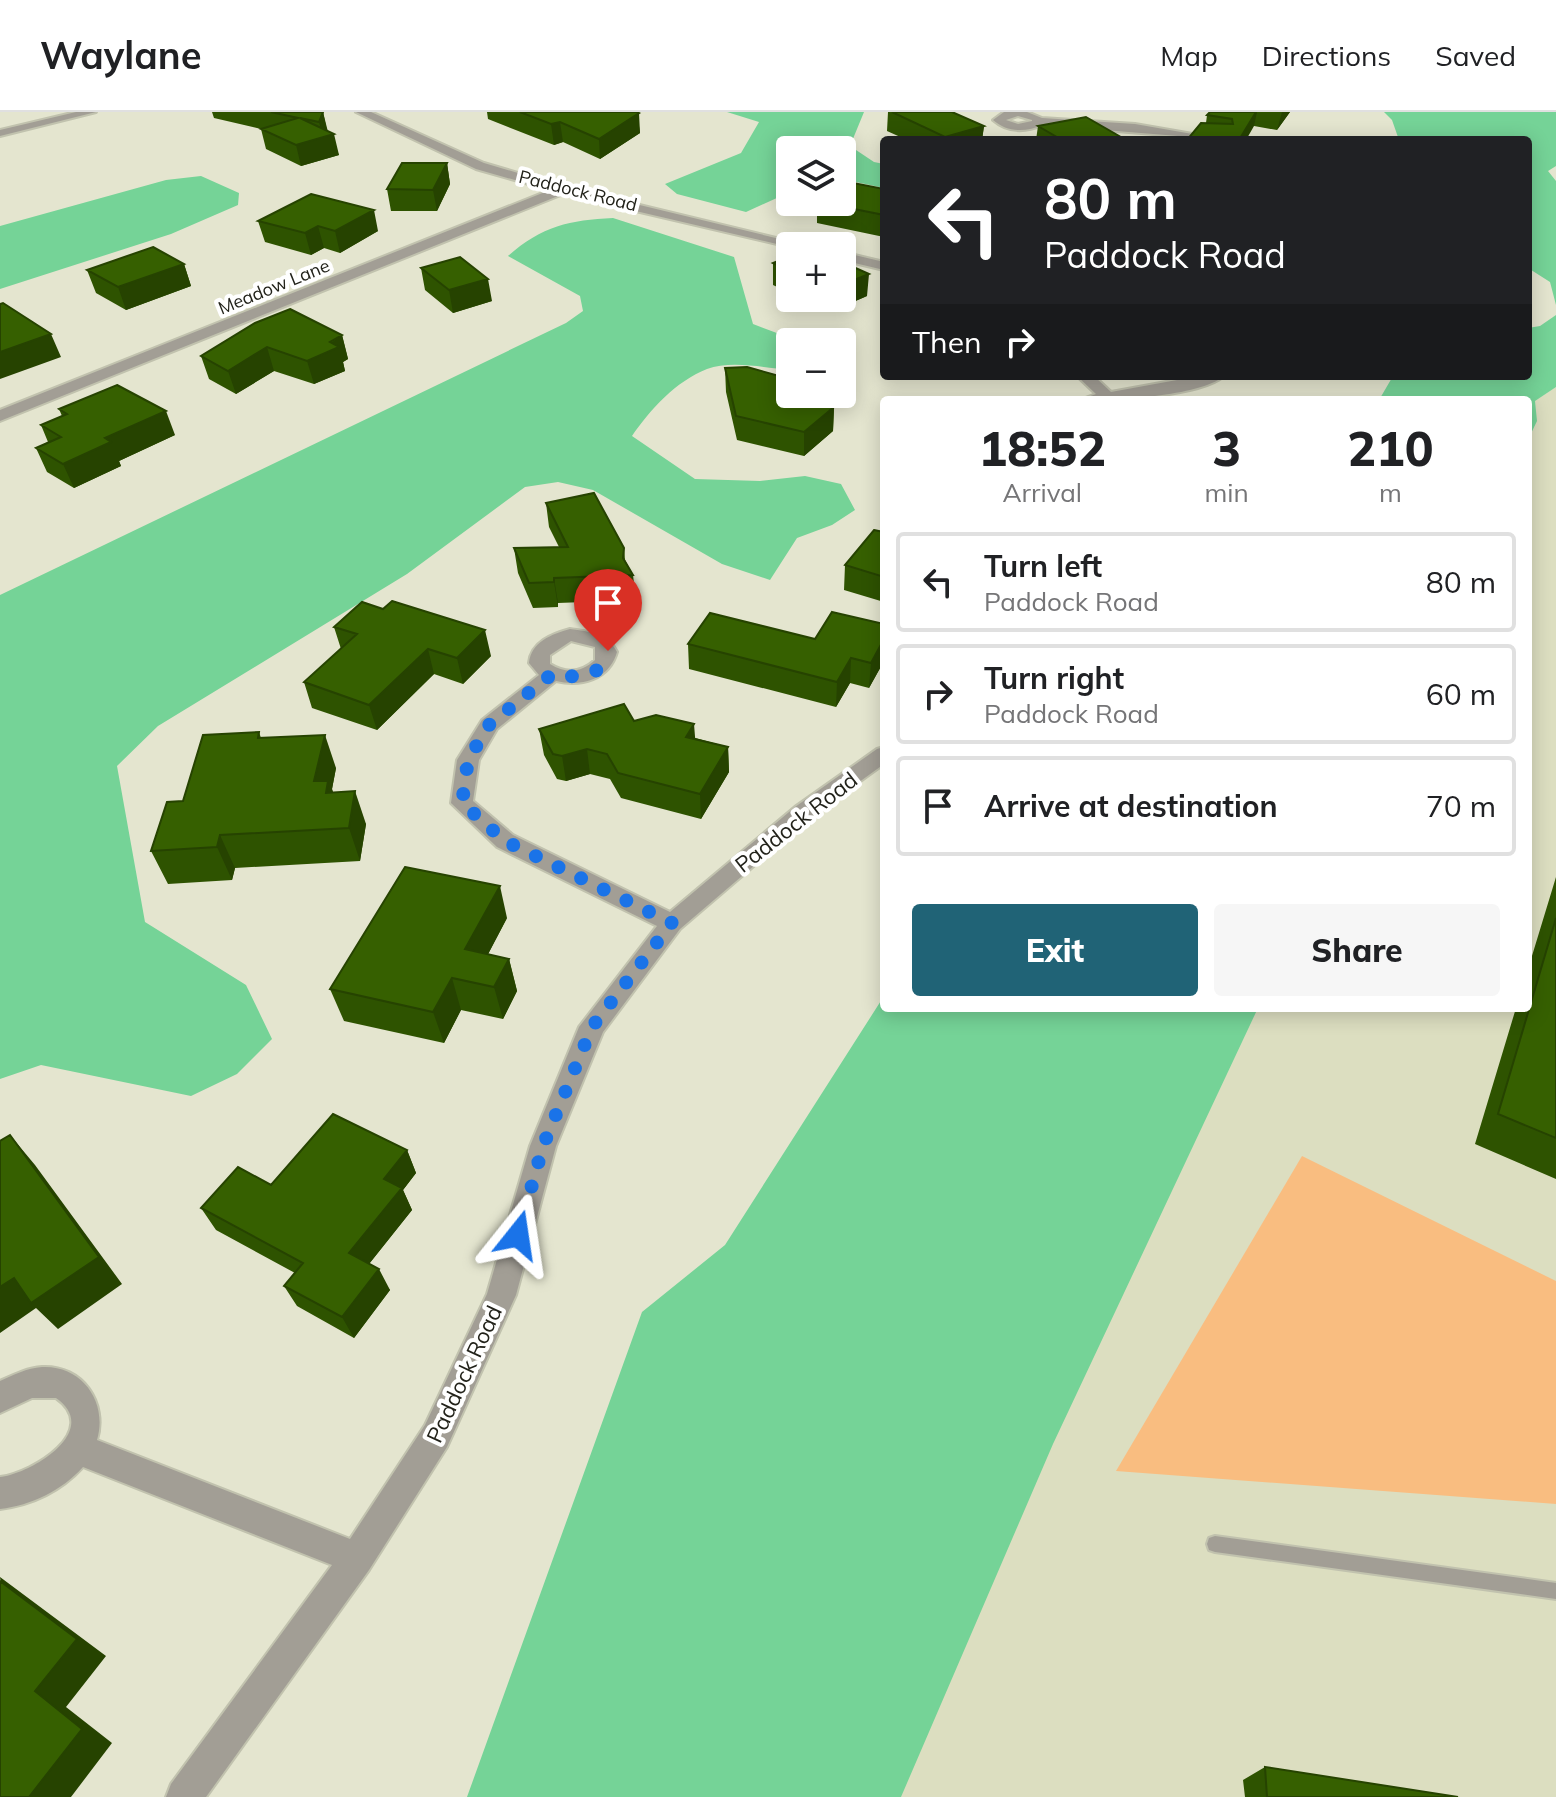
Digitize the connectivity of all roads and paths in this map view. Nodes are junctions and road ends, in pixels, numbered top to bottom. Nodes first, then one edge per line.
1 (90, 112) edge
2 (362, 112) edge
3 (1039, 121) dead end
4 (0, 133) edge
5 (1195, 136) edge
6 (562, 190) junction
7 (776, 240) edge
8 (856, 259) edge
9 (880, 265) edge
10 (1089, 380) edge
11 (1202, 380) edge
12 (1107, 396) edge
13 (1127, 396) edge
14 (0, 416) edge
15 (552, 674) dead end
16 (880, 757) edge
17 (672, 923) junction
18 (0, 1398) edge
19 (76, 1448) junction
20 (0, 1493) edge
21 (1215, 1544) dead end
22 (357, 1558) junction
23 (1556, 1591) edge
24 (184, 1797) edge

1 - 4 street
2 - 6 street, Paddock Road
3 - 5 street
6 - 7 street, Paddock Road
6 - 14 street, Meadow Lane
8 - 9 street
10 - 12 street
11 - 13 street
15 - 17 street
16 - 17 street, Paddock Road
17 - 22 street, Paddock Road
18 - 19 street
19 - 20 street
19 - 22 street
21 - 23 lane
22 - 24 street, Paddock Road

